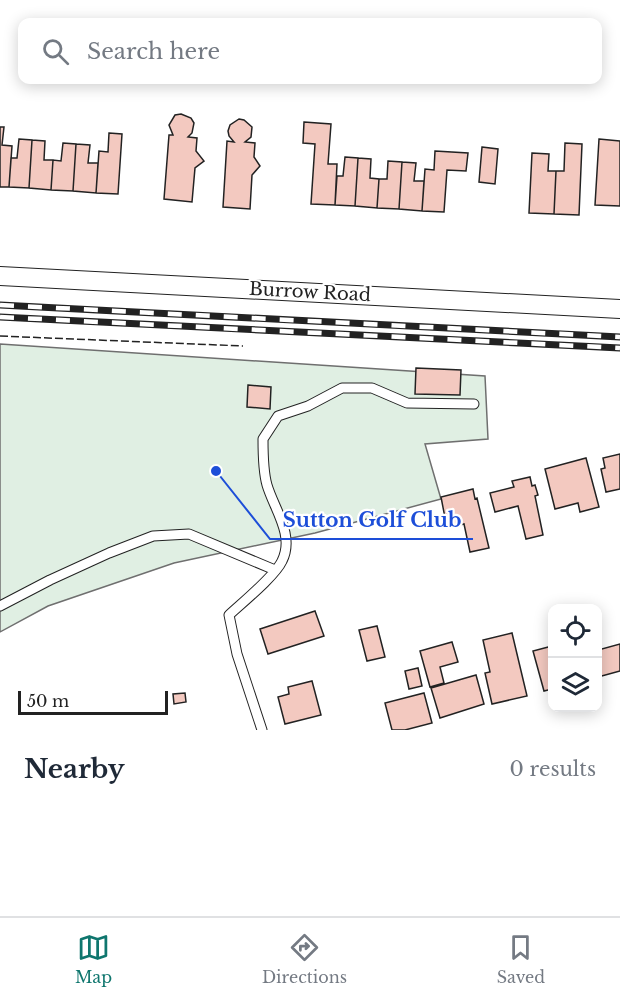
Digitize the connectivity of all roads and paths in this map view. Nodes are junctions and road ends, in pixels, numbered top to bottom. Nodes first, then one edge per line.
1 (0, 276) edge
2 (620, 309) edge
3 (474, 404) dead end
4 (275, 570) junction
5 (0, 606) edge
6 (262, 730) edge

1 - 2 street, Burrow Road
3 - 4 lane
4 - 5 lane
4 - 6 lane

